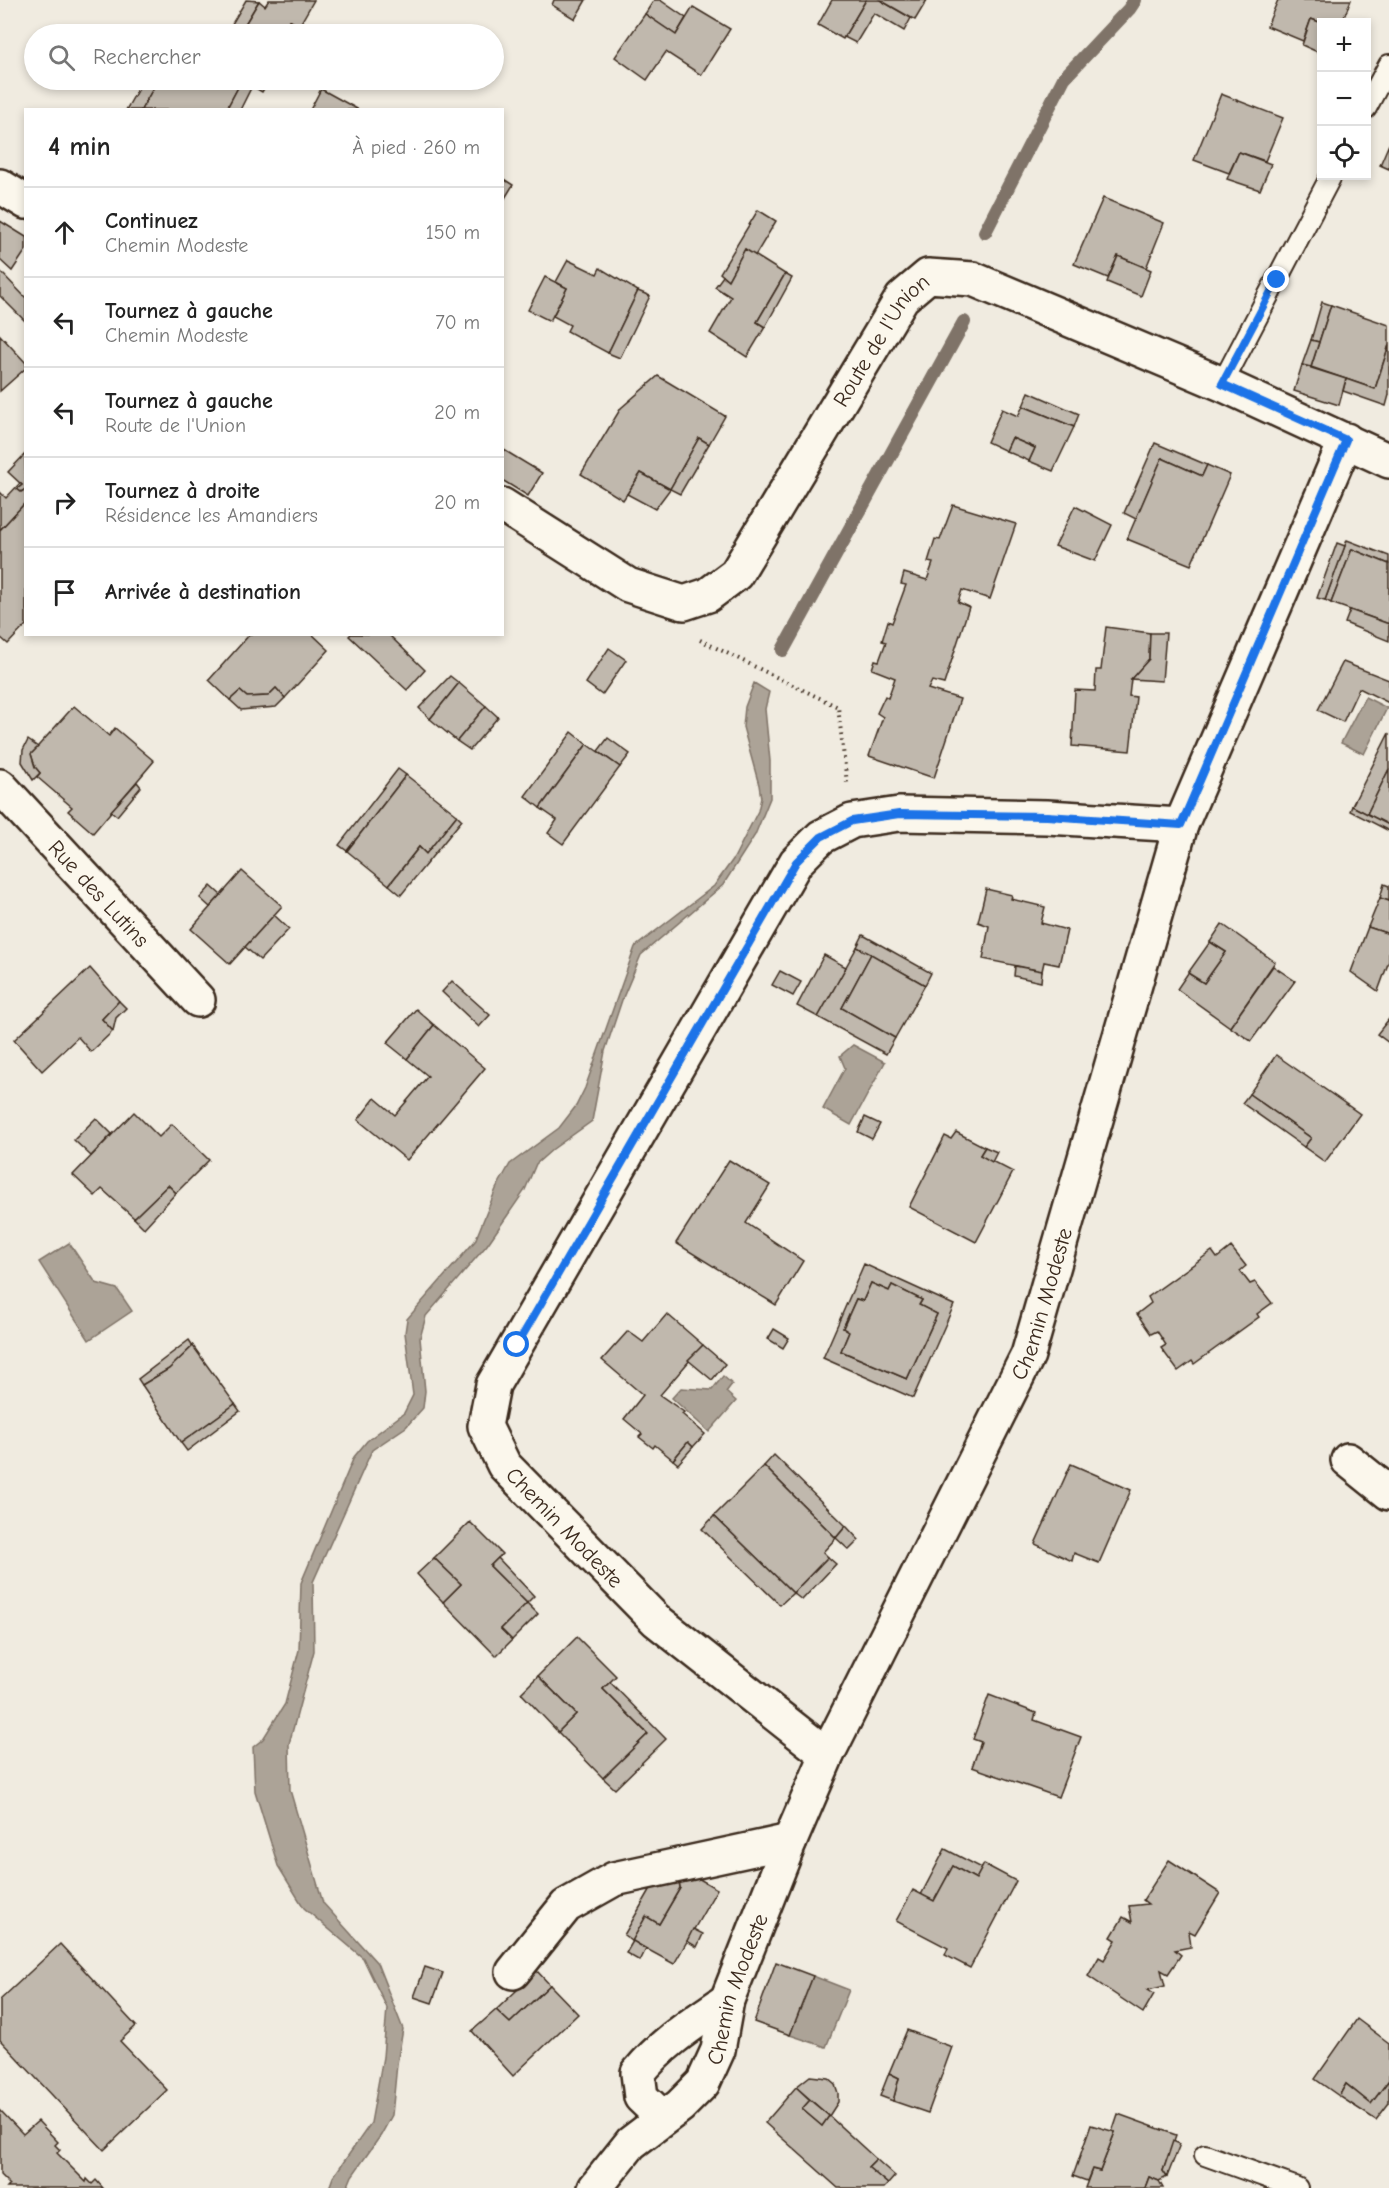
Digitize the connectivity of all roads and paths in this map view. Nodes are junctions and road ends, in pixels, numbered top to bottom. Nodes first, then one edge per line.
1 (1389, 65) edge
2 (1371, 99) edge
3 (1329, 180) edge
4 (0, 186) edge
5 (24, 201) edge
6 (1222, 384) junction
7 (1346, 440) junction
8 (1389, 460) edge
9 (504, 506) edge
10 (693, 634) dead end
11 (0, 786) edge
12 (852, 821) junction
13 (1181, 825) junction
14 (198, 1000) dead end
15 (1348, 1460) dead end
16 (1389, 1493) edge
17 (827, 1755) junction
18 (790, 1841) junction
19 (513, 1972) dead end
20 (728, 2000) junction
21 (663, 2118) junction
22 (1205, 2155) dead end
23 (596, 2188) edge
24 (1297, 2188) edge

1 - 2 lane
3 - 6 lane
4 - 5 street
6 - 7 street, Route de l'Union
6 - 9 street, Route de l'Union
7 - 8 street, Route de l'Union
7 - 13 street, Chemin Modeste
10 - 12 path
11 - 14 street, Rue des Lutins
12 - 13 street, Chemin Modeste
12 - 17 street, Chemin Modeste
13 - 17 street, Chemin Modeste
15 - 16 street
17 - 18 street, Chemin Modeste
18 - 19 street
18 - 20 street, Chemin Modeste
20 - 21 street, Chemin Modeste
20 - 21 street
21 - 23 street, Chemin Modeste
22 - 24 lane

